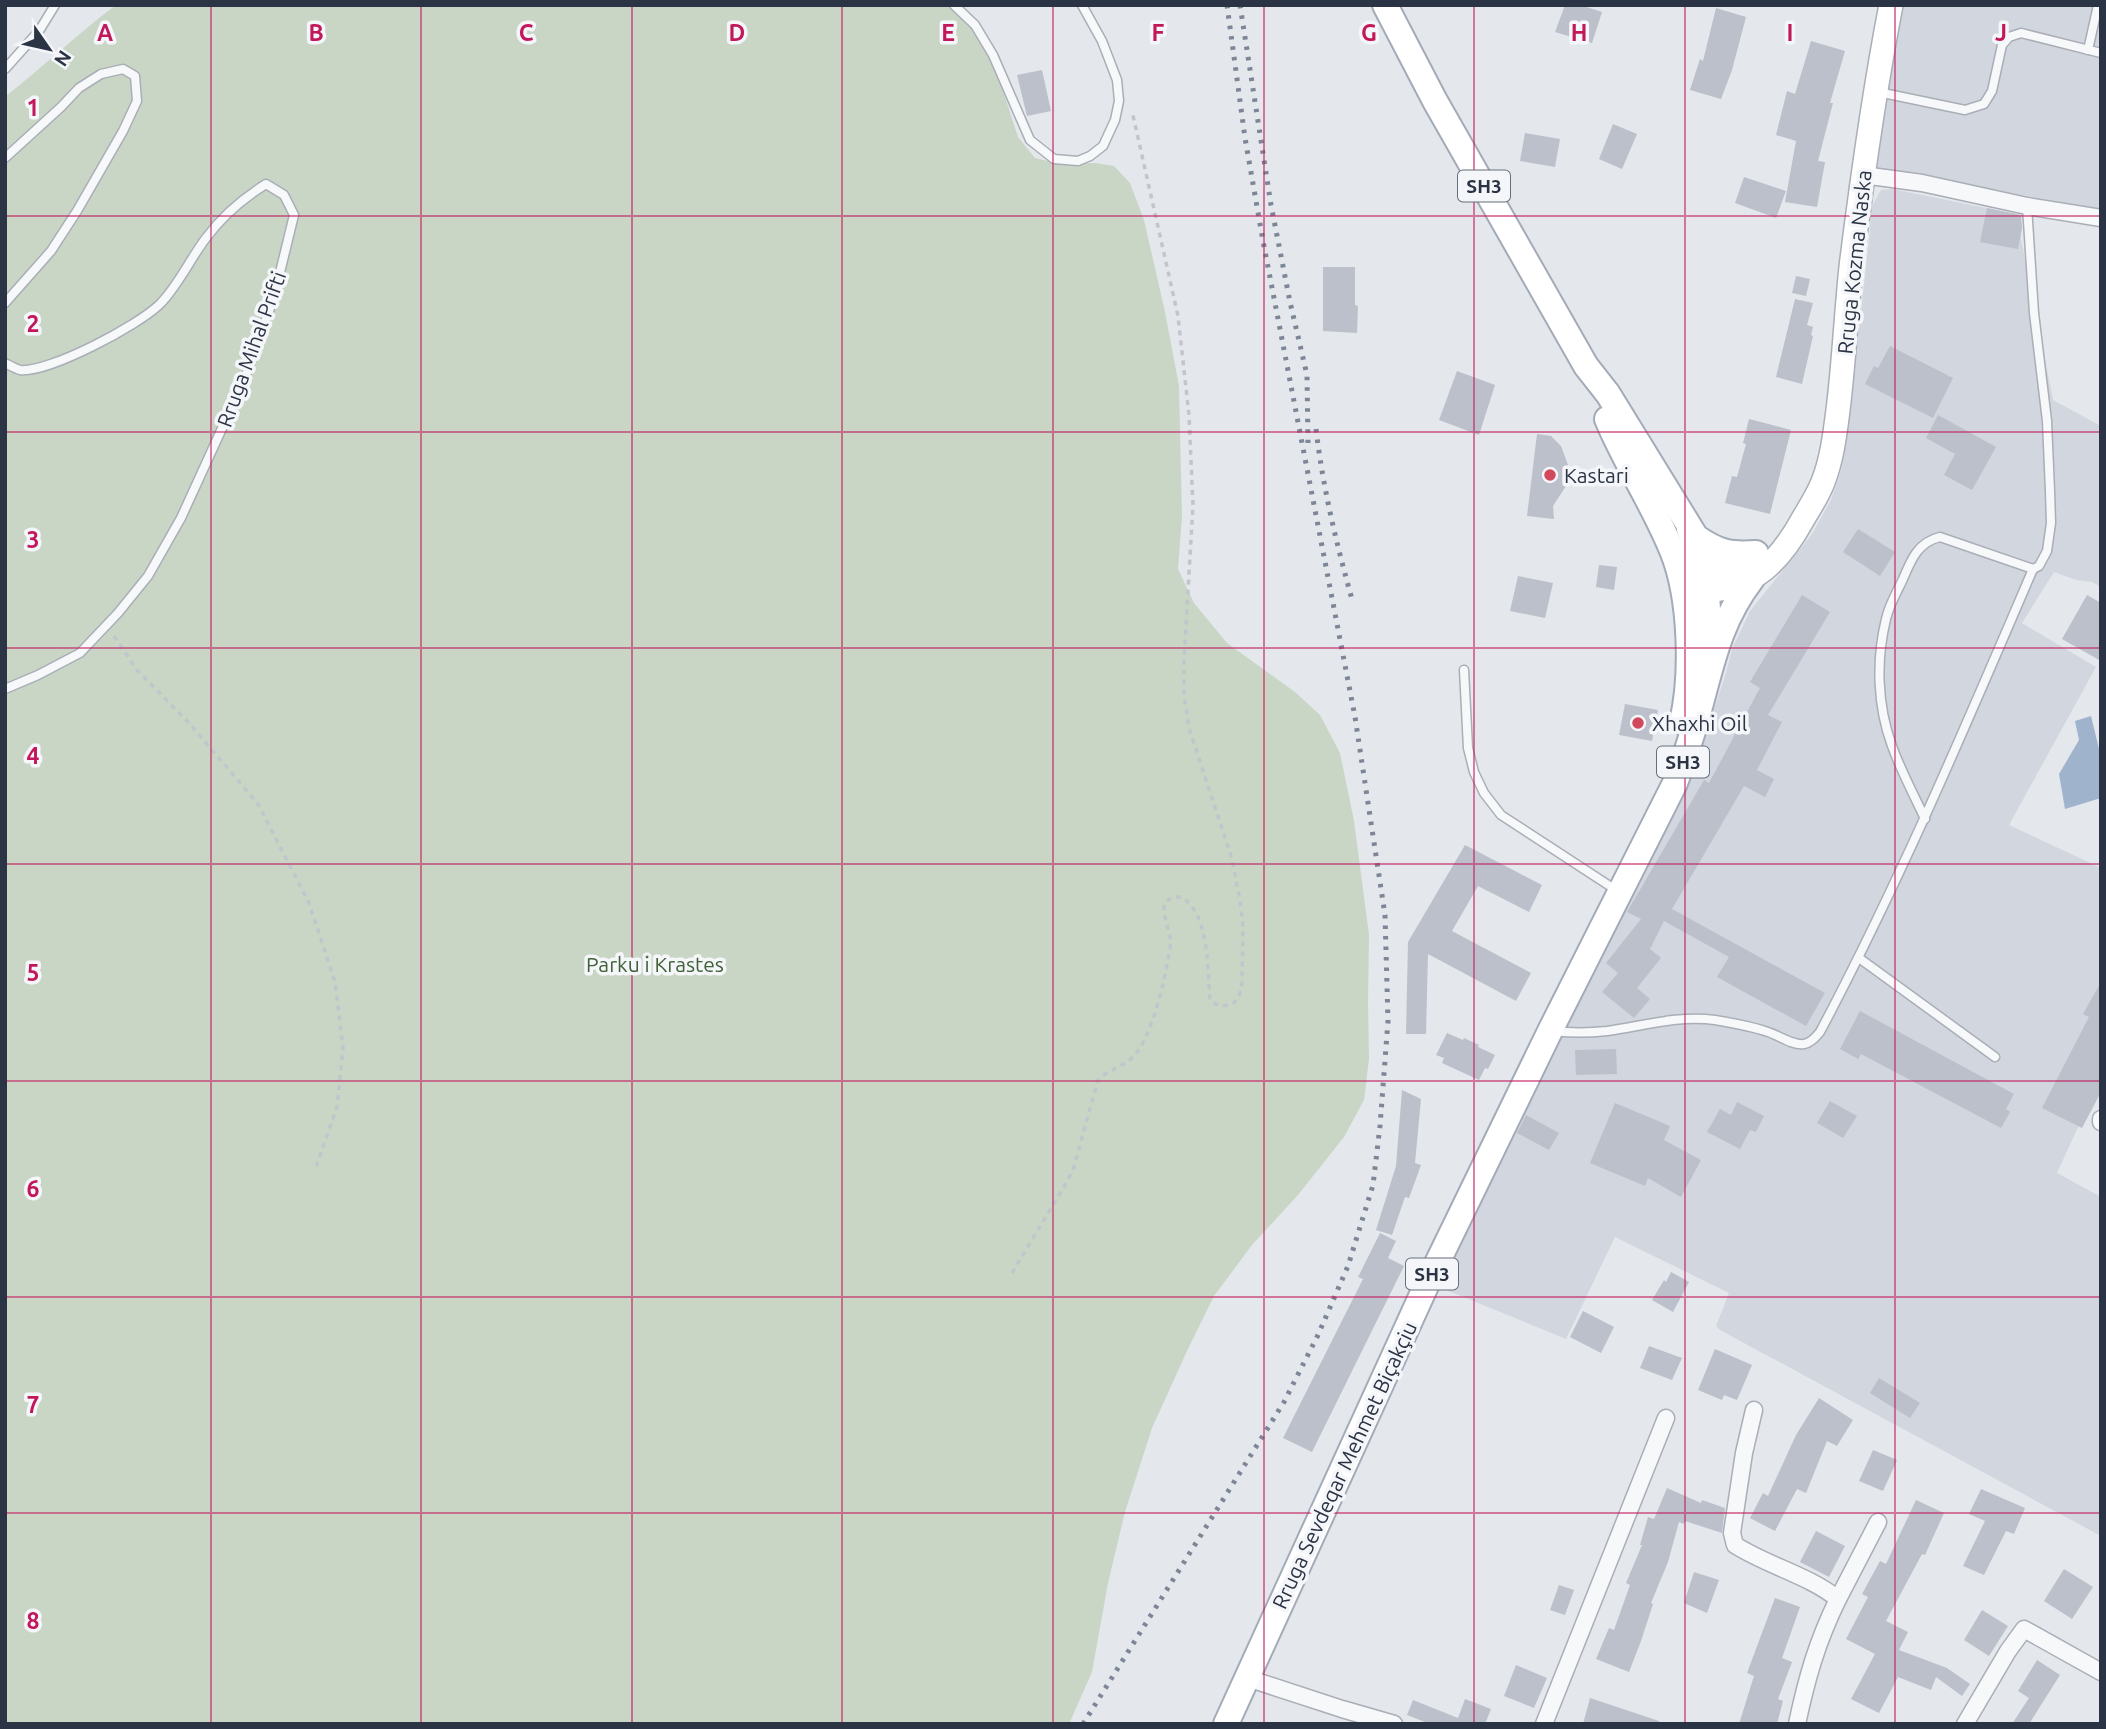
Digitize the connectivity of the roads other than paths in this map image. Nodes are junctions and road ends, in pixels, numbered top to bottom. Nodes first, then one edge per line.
1 (55, 5) edge
2 (954, 5) edge
3 (1082, 5) edge
4 (1385, 5) edge
5 (1891, 5) edge
6 (2098, 5) edge
7 (2088, 51) junction
8 (2101, 53) edge
9 (5, 69) edge
10 (1875, 91) junction
11 (5, 158) edge
12 (1863, 175) junction
13 (2027, 206) junction
14 (2101, 218) edge
15 (5, 303) edge
16 (5, 363) edge
17 (1586, 366) junction
18 (1805, 514) junction
19 (1685, 520) junction
20 (1756, 553) junction
21 (2033, 569) junction
22 (1752, 579) junction
23 (1694, 582) junction
24 (1464, 670) dead end
25 (5, 689) edge
26 (1704, 690) junction
27 (1926, 819) junction
28 (1650, 830) junction
29 (1619, 892) junction
30 (1859, 958) junction
31 (1550, 1031) junction
32 (1995, 1057) dead end
33 (1754, 1410) dead end
34 (1666, 1418) dead end
35 (1878, 1522) dead end
36 (1838, 1599) junction
37 (2101, 1672) edge
38 (1247, 1678) junction
39 (1226, 1724) edge
40 (1394, 1724) edge
41 (1544, 1724) edge
42 (1797, 1724) edge
43 (1965, 1724) edge

1 - 9 lane
2 - 3 lane
4 - 17 main road, SH3
5 - 10 main road, Rruga Kozma Naska
6 - 7 lane
7 - 8 lane
7 - 10 lane
10 - 12 main road, Rruga Kozma Naska
11 - 15 lane
12 - 13 street
12 - 18 main road, Rruga Kozma Naska
13 - 14 street
13 - 21 lane
16 - 25 lane, Rruga Mihal Prifti
17 - 19 main road, SH3
17 - 23 main road, SH3
18 - 20 main road, Rruga Kozma Naska
18 - 22 main road, Rruga Kozma Naska
19 - 20 main road
19 - 23 main road, SH3
20 - 23 main road, Rruga Kozma Naska
21 - 27 lane
21 - 27 lane
22 - 23 main road, Rruga Kozma Naska
22 - 26 main road
23 - 26 main road, SH3
23 - 28 main road, SH3
24 - 29 lane
26 - 28 main road, SH3
27 - 30 lane
28 - 29 main road, Rruga Sevdeqar Mehmet Biçakçiu / SH3
29 - 31 main road, Rruga Sevdeqar Mehmet Biçakçiu / SH3
30 - 31 lane
30 - 32 lane
31 - 38 main road, Rruga Sevdeqar Mehmet Biçakçiu / SH3
33 - 36 street
34 - 41 street
35 - 36 street
36 - 42 street
37 - 43 street
38 - 39 main road, Rruga Sevdeqar Mehmet Biçakçiu / SH3
38 - 40 street

